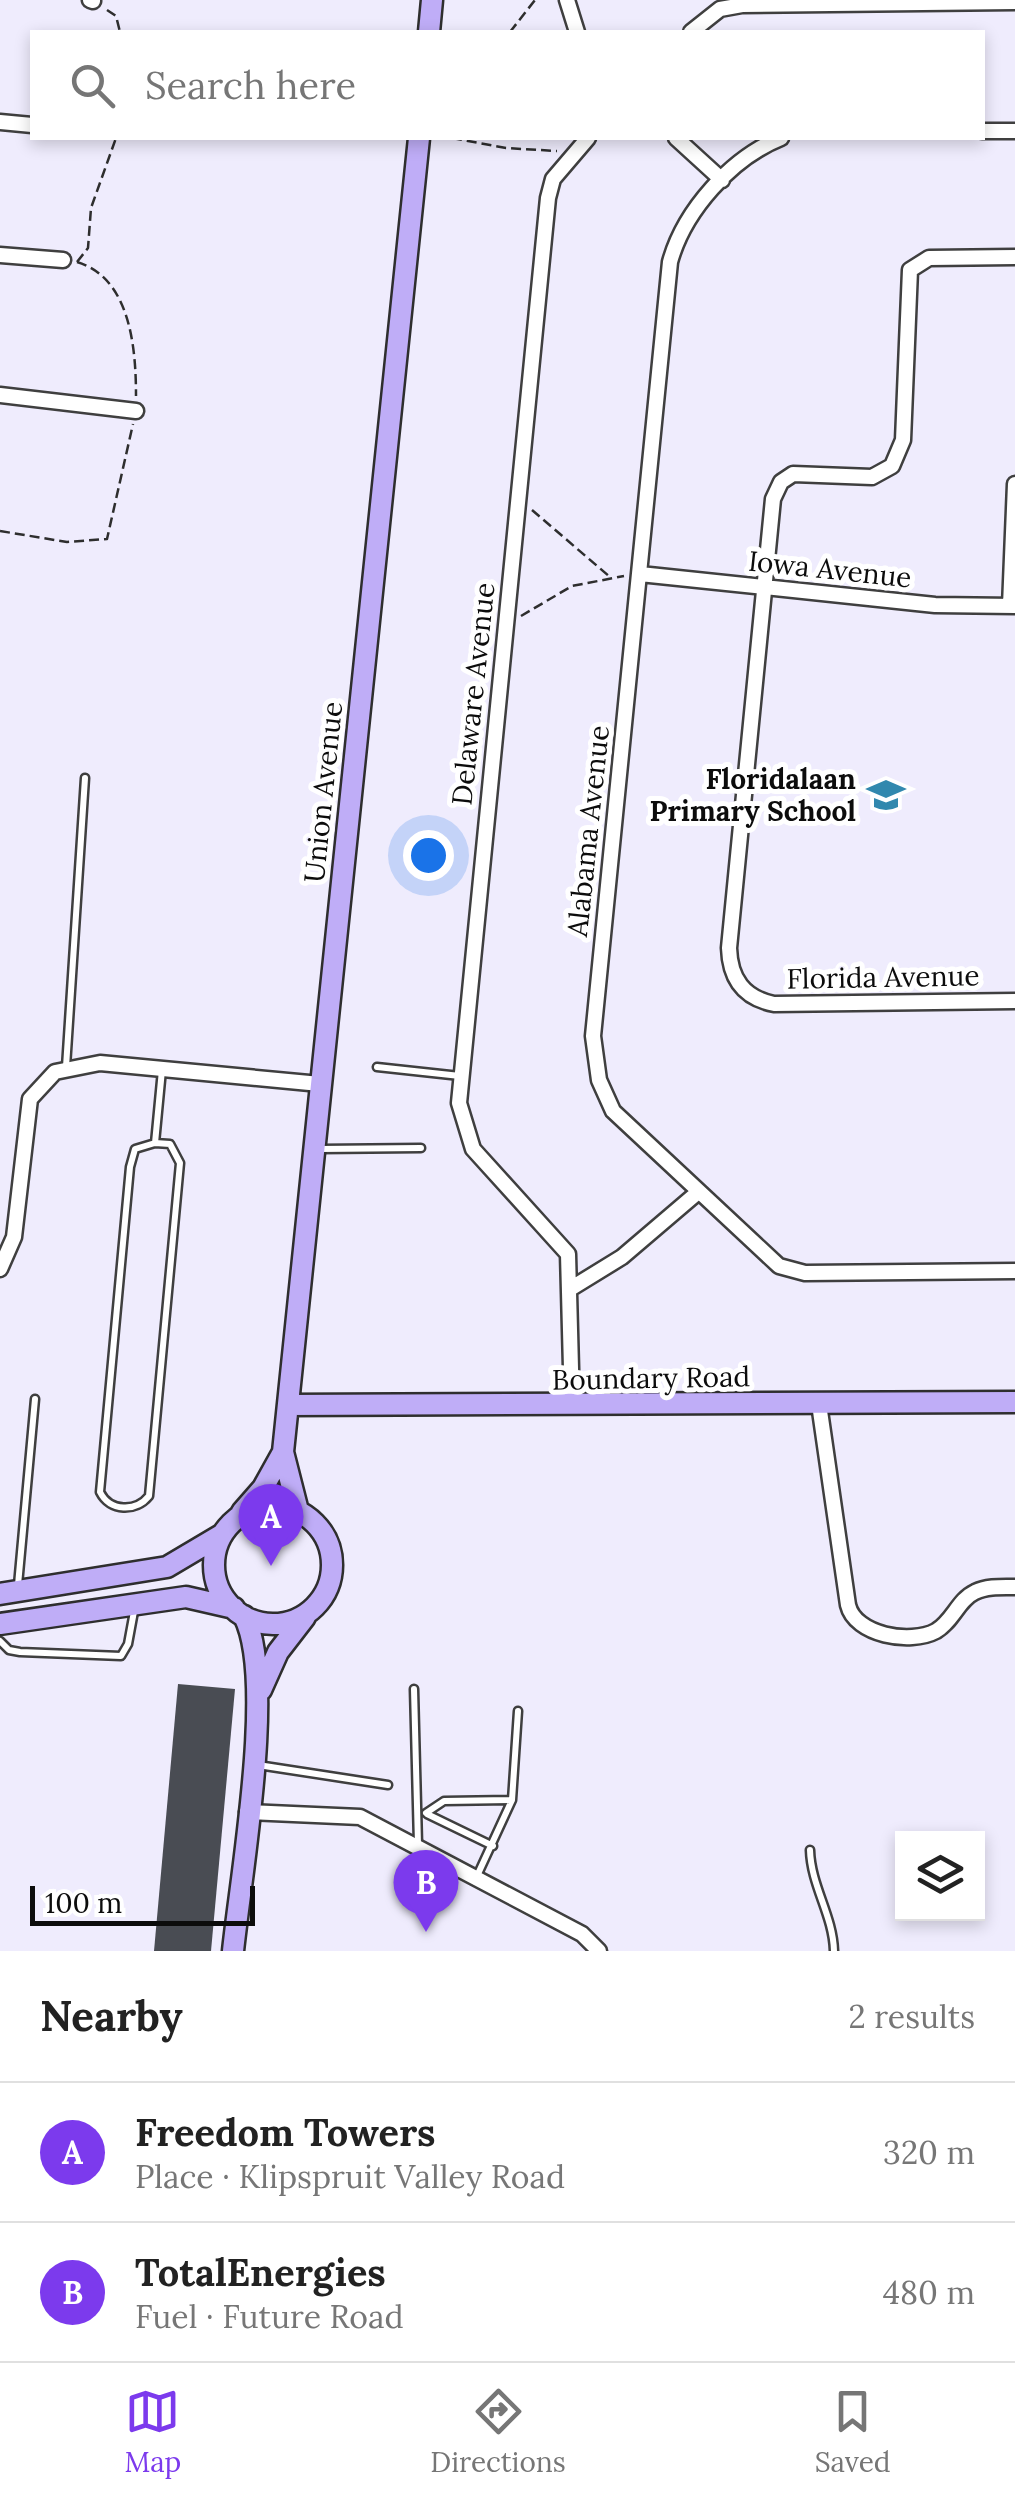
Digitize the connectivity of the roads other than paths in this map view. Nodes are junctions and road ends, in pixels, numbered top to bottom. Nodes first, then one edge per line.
1 (429, 0) edge
2 (568, 0) edge
3 (1015, 2) edge
4 (427, 30) edge
5 (576, 30) edge
6 (695, 30) edge
7 (0, 122) edge
8 (30, 125) edge
9 (985, 131) edge
10 (1015, 131) edge
11 (419, 140) edge
12 (586, 140) edge
13 (678, 140) edge
14 (777, 140) edge
15 (722, 180) junction
16 (0, 254) edge
17 (1015, 256) edge
18 (70, 261) road end
19 (0, 395) edge
20 (136, 411) road end
21 (1015, 484) edge
22 (640, 574) junction
23 (763, 586) junction
24 (1012, 606) edge
25 (85, 778) dead end
26 (1015, 1000) edge
27 (66, 1068) junction
28 (377, 1068) dead end
29 (162, 1070) junction
30 (461, 1076) junction
31 (320, 1084) junction
32 (156, 1143) junction
33 (314, 1148) junction
34 (422, 1148) dead end
35 (696, 1193) junction
36 (0, 1269) edge
37 (1015, 1271) edge
38 (570, 1288) junction
39 (34, 1399) dead end
40 (1015, 1402) edge
41 (819, 1404) junction
42 (288, 1406) junction
43 (572, 1406) junction
44 (283, 1452) junction
45 (298, 1510) junction
46 (230, 1525) junction
47 (1015, 1587) edge
48 (8, 1593) edge
49 (136, 1602) junction
50 (239, 1612) junction
51 (308, 1612) junction
52 (0, 1624) edge
53 (0, 1640) edge
54 (414, 1690) dead end
55 (258, 1697) junction
56 (518, 1712) dead end
57 (252, 1764) junction
58 (388, 1784) dead end
59 (512, 1800) junction
60 (417, 1809) junction
61 (247, 1812) junction
62 (426, 1814) junction
63 (418, 1844) junction
64 (493, 1846) junction
65 (810, 1850) dead end
66 (476, 1877) junction
67 (233, 1951) edge
68 (599, 1951) edge
69 (834, 1951) edge

1 - 4 street
2 - 5 street
3 - 6 street
7 - 8 street
9 - 10 street
11 - 31 street, Union Avenue
12 - 30 street, Delaware Avenue
13 - 15 street
14 - 15 street, Alabama Avenue
15 - 22 street, Alabama Avenue
16 - 18 street
17 - 23 street, Florida Avenue
19 - 20 street
21 - 24 street
22 - 23 street, Iowa Avenue
22 - 35 street, Alabama Avenue
23 - 24 street, Iowa Avenue
23 - 26 street, Florida Avenue
25 - 27 lane
27 - 29 street
27 - 36 street
28 - 30 lane
29 - 31 street
29 - 32 lane
30 - 38 street, Delaware Avenue
31 - 33 street, Union Avenue
32 - 32 lane
33 - 34 lane
33 - 42 street, Union Avenue
35 - 37 street, Alabama Avenue
35 - 38 street
38 - 43 street, Delaware Avenue
39 - 48 lane
40 - 41 street, Boundary Road
41 - 43 street, Boundary Road
41 - 47 street
42 - 43 street, Boundary Road
42 - 44 street, Union Avenue
44 - 45 street, Union Avenue
44 - 46 street, Union Avenue
45 - 46 street
45 - 51 street
46 - 48 street
46 - 50 street
49 - 50 street
49 - 52 street
49 - 53 lane
50 - 51 street
50 - 55 street
51 - 55 street
54 - 60 lane
55 - 57 street
56 - 59 lane
57 - 58 lane
57 - 61 street
59 - 62 lane
59 - 64 lane
60 - 62 lane
60 - 63 lane
61 - 63 street
61 - 67 street
62 - 64 lane
63 - 66 street
64 - 66 lane
65 - 69 lane
66 - 68 street

